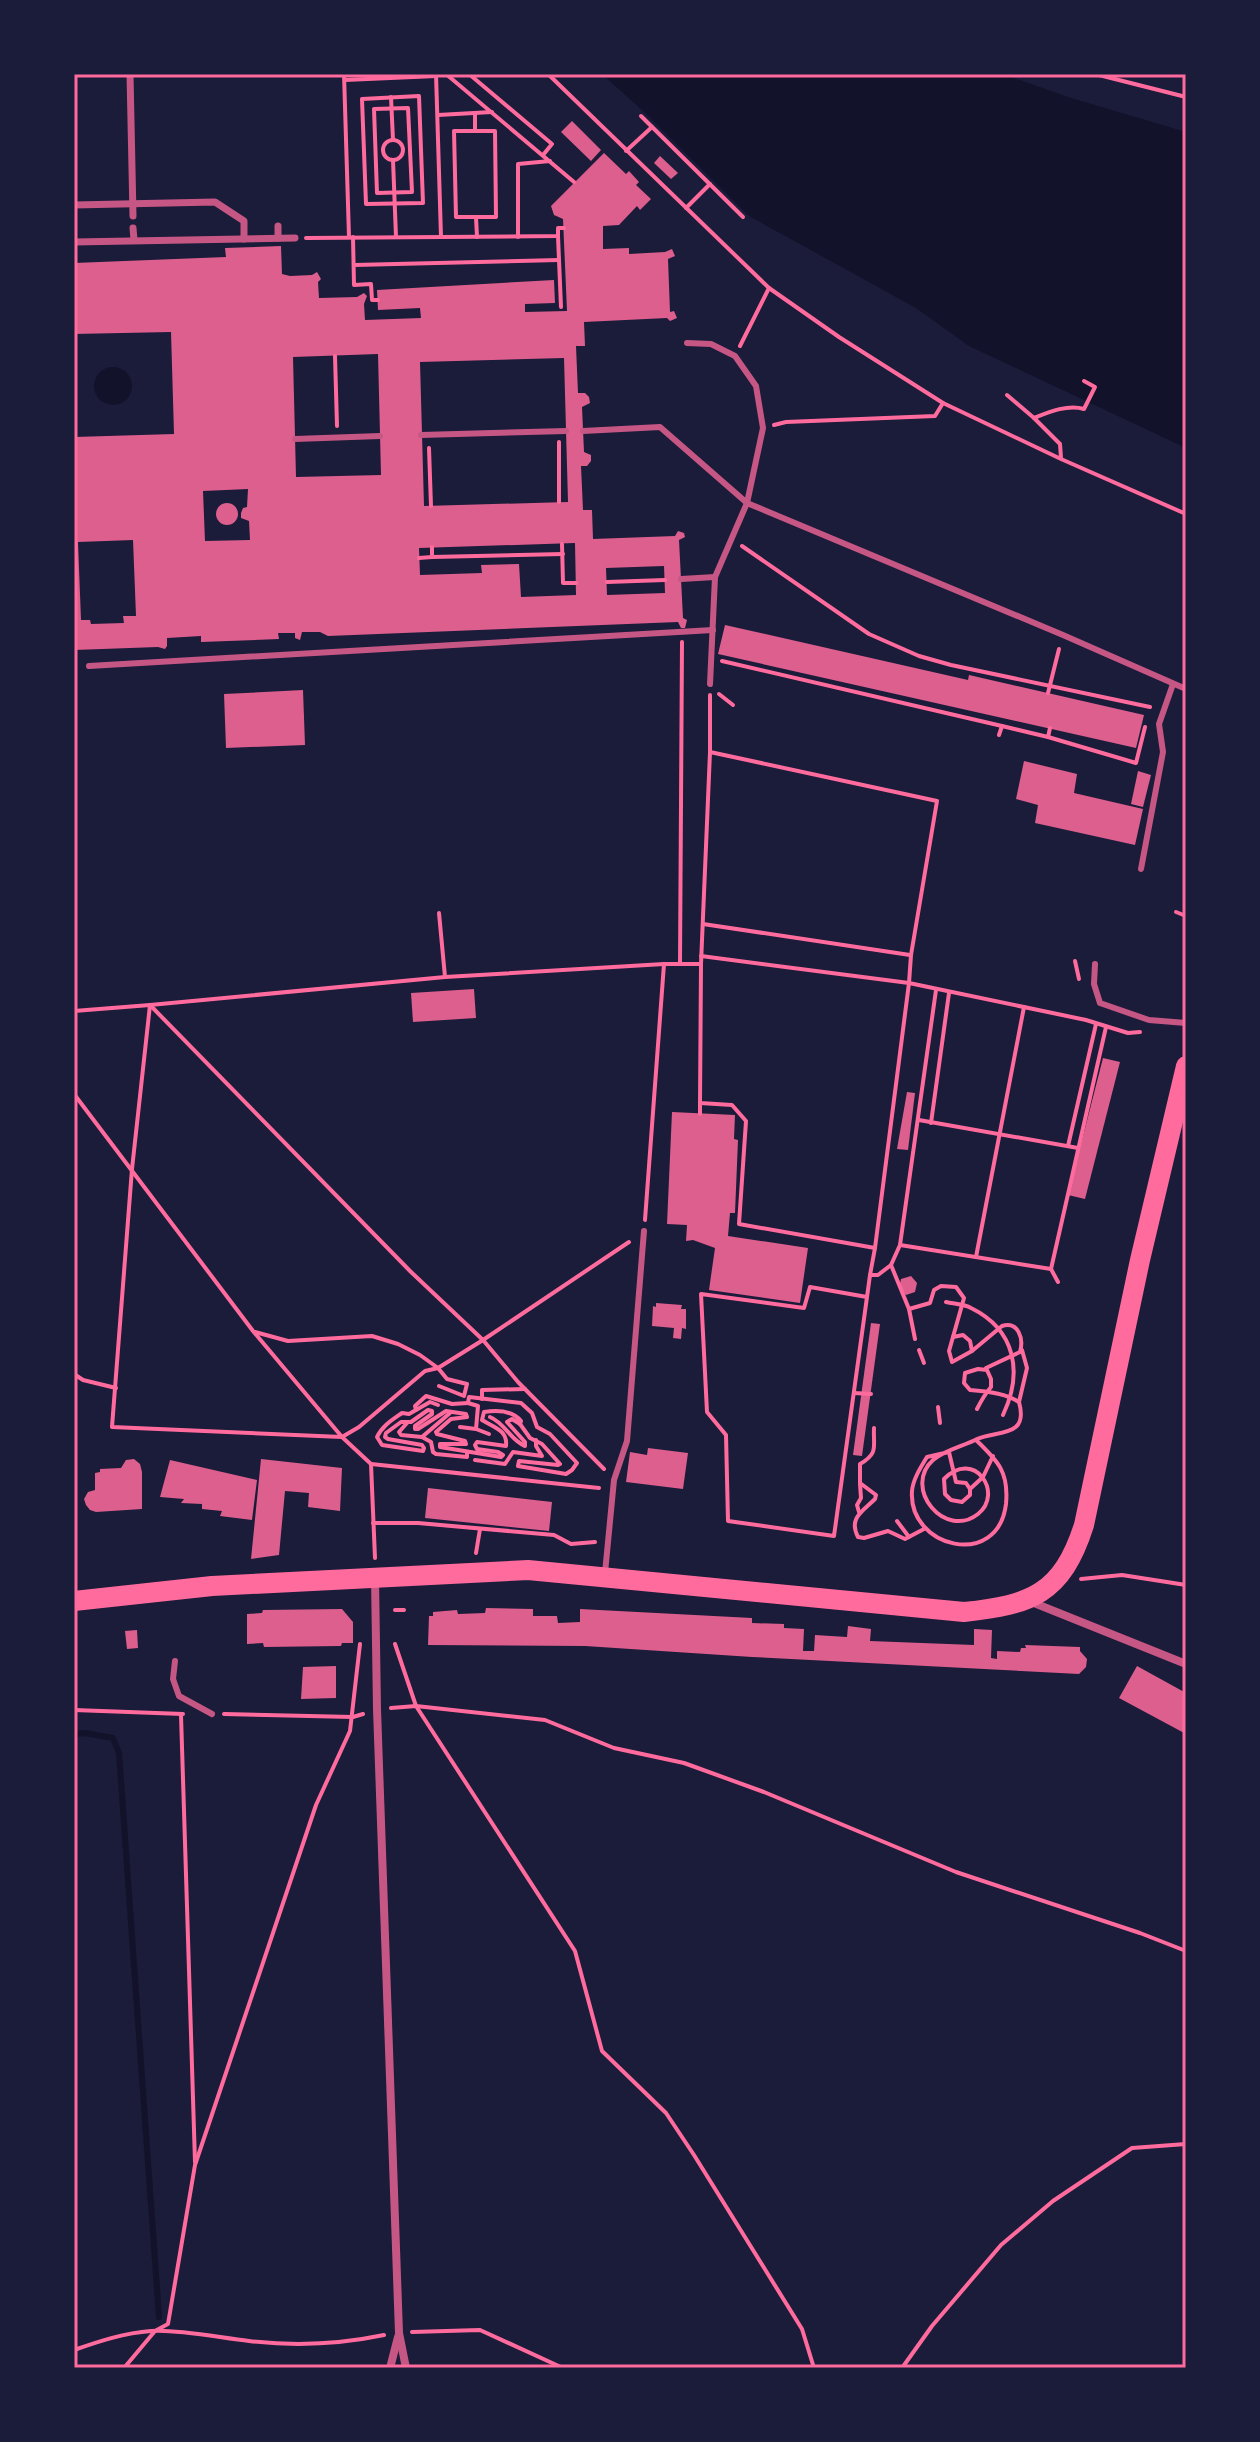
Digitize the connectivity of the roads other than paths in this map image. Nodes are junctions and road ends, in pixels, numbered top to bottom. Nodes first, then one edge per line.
1 (130, 74) edge
2 (133, 204) junction
3 (74, 205) edge
4 (133, 216) dead end
5 (278, 226) dead end
6 (133, 228) dead end
7 (278, 238) junction
8 (295, 238) road end
9 (244, 239) junction
10 (134, 240) junction
11 (74, 242) edge
12 (687, 343) dead end
13 (562, 431) road end
14 (583, 431) dead end
15 (425, 435) road end
16 (380, 436) dead end
17 (295, 439) dead end
18 (747, 503) junction
19 (715, 577) junction
20 (681, 579) dead end
21 (713, 630) junction
22 (89, 666) dead end
23 (710, 684) dead end
24 (1173, 684) junction
25 (1186, 689) edge
26 (1141, 869) dead end
27 (1095, 964) dead end
28 (1186, 1023) edge
29 (1186, 1066) edge
30 (644, 1231) road end
31 (375, 1568) junction
32 (604, 1576) junction
33 (74, 1601) edge
34 (1029, 1601) junction
35 (175, 1661) dead end
36 (1186, 1664) edge
37 (212, 1714) dead end
38 (399, 2333) junction
39 (390, 2368) edge
40 (406, 2368) edge

1 - 2 street
2 - 3 street
2 - 4 street
2 - 9 street
5 - 7 street
6 - 10 street
7 - 8 street
7 - 9 street
9 - 10 street
10 - 11 street
12 - 18 lane
13 - 15 lane
14 - 18 lane
16 - 17 lane
18 - 19 lane
18 - 24 lane
19 - 20 lane
19 - 21 lane
21 - 22 lane
21 - 23 lane
24 - 25 lane
24 - 26 lane
27 - 28 lane
29 - 34 main road
30 - 32 lane
31 - 32 main road
31 - 33 main road
31 - 38 street
32 - 34 main road
34 - 36 street
35 - 37 lane
38 - 39 street
38 - 40 street

